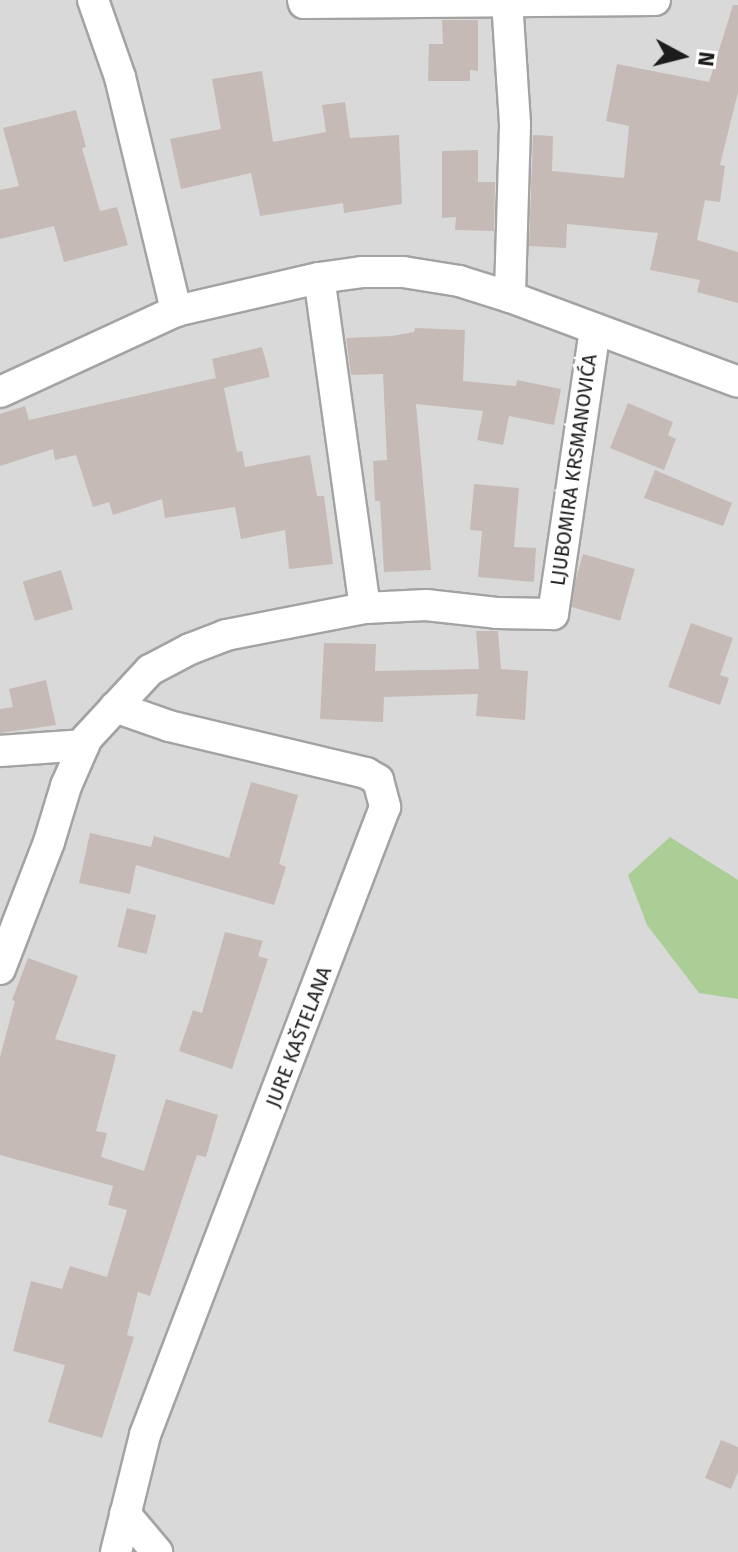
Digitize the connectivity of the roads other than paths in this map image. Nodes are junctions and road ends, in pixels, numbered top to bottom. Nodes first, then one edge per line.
1 (93, 0) edge
2 (303, 0) edge
3 (507, 0) edge
4 (655, 0) edge
5 (319, 278) junction
6 (510, 297) junction
7 (176, 311) junction
8 (595, 329) junction
9 (738, 382) edge
10 (0, 392) edge
11 (365, 608) junction
12 (115, 707) junction
13 (84, 745) junction
14 (0, 751) edge
15 (0, 969) edge
16 (125, 1514) junction
17 (116, 1552) edge
18 (157, 1552) edge

1 - 7 street
2 - 3 street
3 - 4 street
3 - 6 street
5 - 6 street, LJUBOMIRA KRSMANOVIĆA
5 - 7 street, LJUBOMIRA KRSMANOVIĆA
5 - 11 street
6 - 8 street, LJUBOMIRA KRSMANOVIĆA
7 - 10 street, LJUBOMIRA KRSMANOVIĆA
8 - 9 street, LJUBOMIRA KRSMANOVIĆA
8 - 11 street, LJUBOMIRA KRSMANOVIĆA
11 - 12 street, LJUBOMIRA KRSMANOVIĆA
12 - 13 street, LJUBOMIRA KRSMANOVIĆA
12 - 16 street, JURE KAŠTELANA
13 - 14 street
13 - 15 street, LJUBOMIRA KRSMANOVIĆA
16 - 17 street, JURE KAŠTELANA
16 - 18 street

